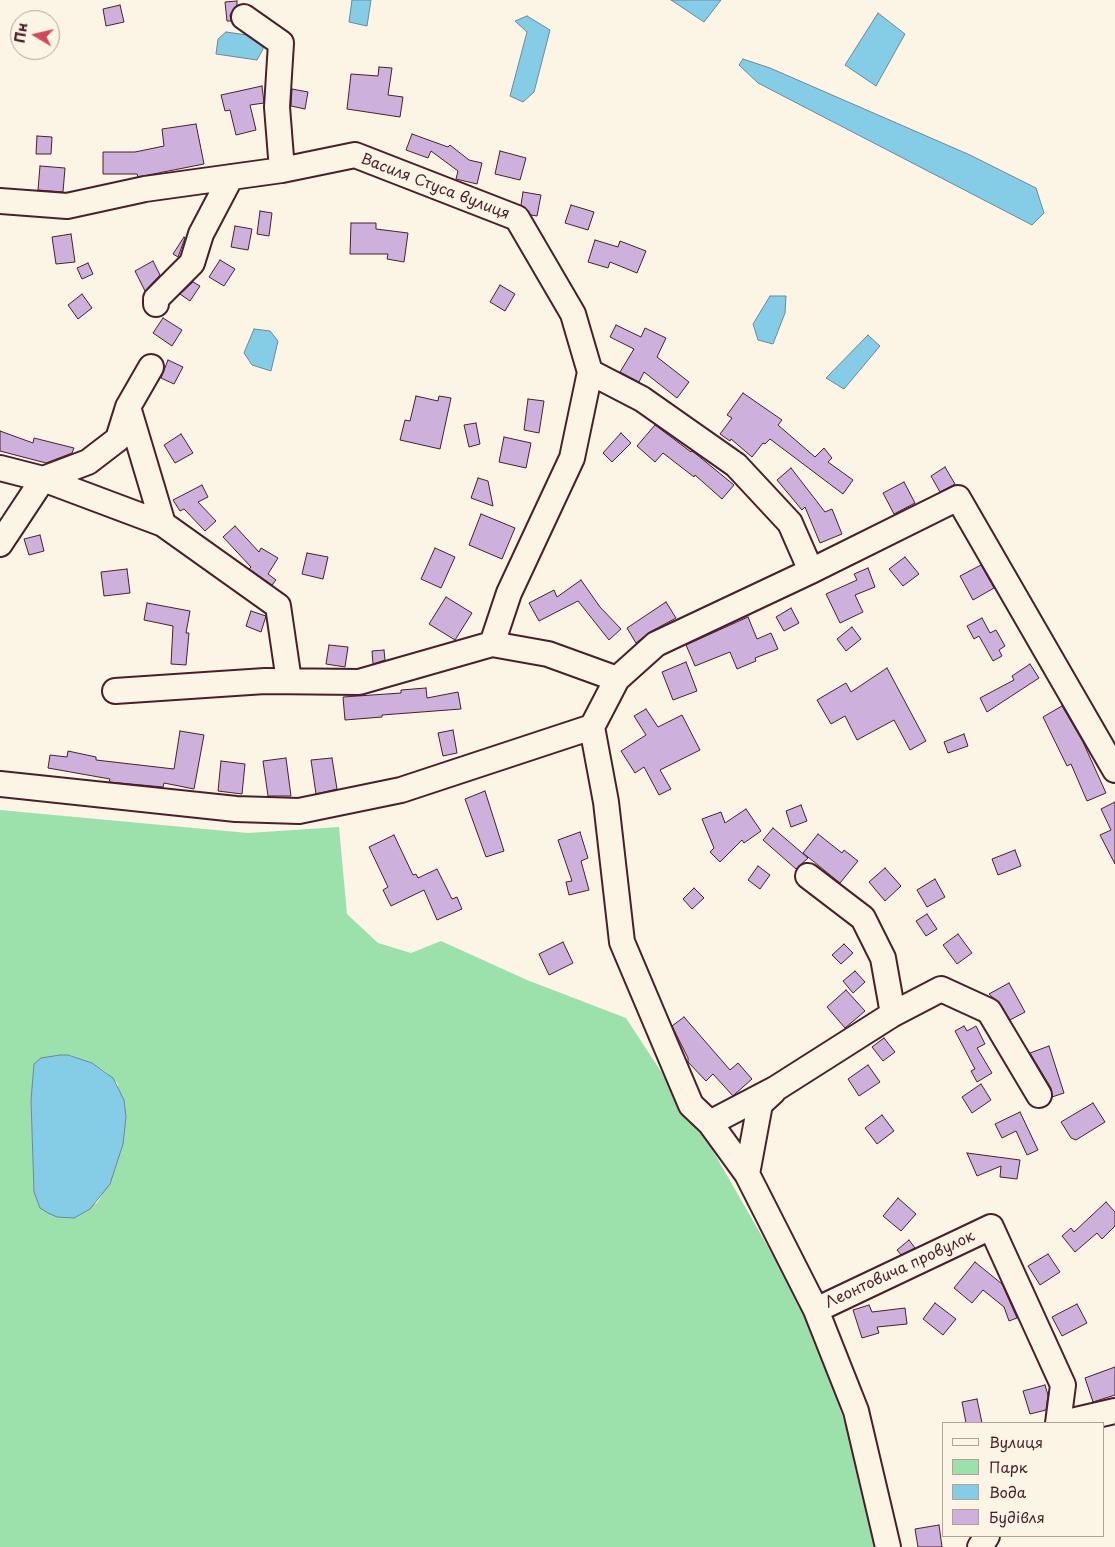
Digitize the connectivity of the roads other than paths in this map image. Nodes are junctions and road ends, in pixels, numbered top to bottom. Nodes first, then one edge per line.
1 (244, 17) dead end
2 (282, 170) junction
3 (231, 177) junction
4 (0, 201) edge
5 (156, 304) dead end
6 (151, 367) dead end
7 (590, 372) junction
8 (128, 407) junction
9 (0, 468) edge
10 (43, 479) junction
11 (164, 524) junction
12 (0, 544) edge
13 (811, 571) junction
14 (492, 644) junction
15 (617, 679) junction
16 (289, 681) junction
17 (115, 691) dead end
18 (592, 727) junction
19 (1115, 770) edge
20 (0, 784) edge
21 (808, 876) dead end
22 (894, 1014) junction
23 (775, 1089) junction
24 (1039, 1095) dead end
25 (710, 1123) junction
26 (747, 1174) junction
27 (816, 1310) junction
28 (1115, 1411) edge
29 (1058, 1422) edge
30 (1067, 1422) edge
31 (888, 1547) edge

1 - 2 street
2 - 3 street, Василя Стуса вулиця
2 - 7 street, Василя Стуса вулиця
3 - 4 street, Василя Стуса вулиця
3 - 5 street
6 - 8 street
7 - 13 street
7 - 14 street
8 - 10 street
8 - 11 street
9 - 10 street
10 - 11 street
10 - 12 street
11 - 16 street
13 - 15 street
13 - 19 street
14 - 15 street
14 - 16 street
15 - 18 street
16 - 17 street
18 - 20 street
18 - 25 street
21 - 22 street
22 - 23 street
22 - 24 street
23 - 25 street
23 - 26 street
25 - 26 street
26 - 27 street
27 - 29 street, Леонтовича провулок
27 - 31 street, Леонтовича провулок
28 - 30 street

